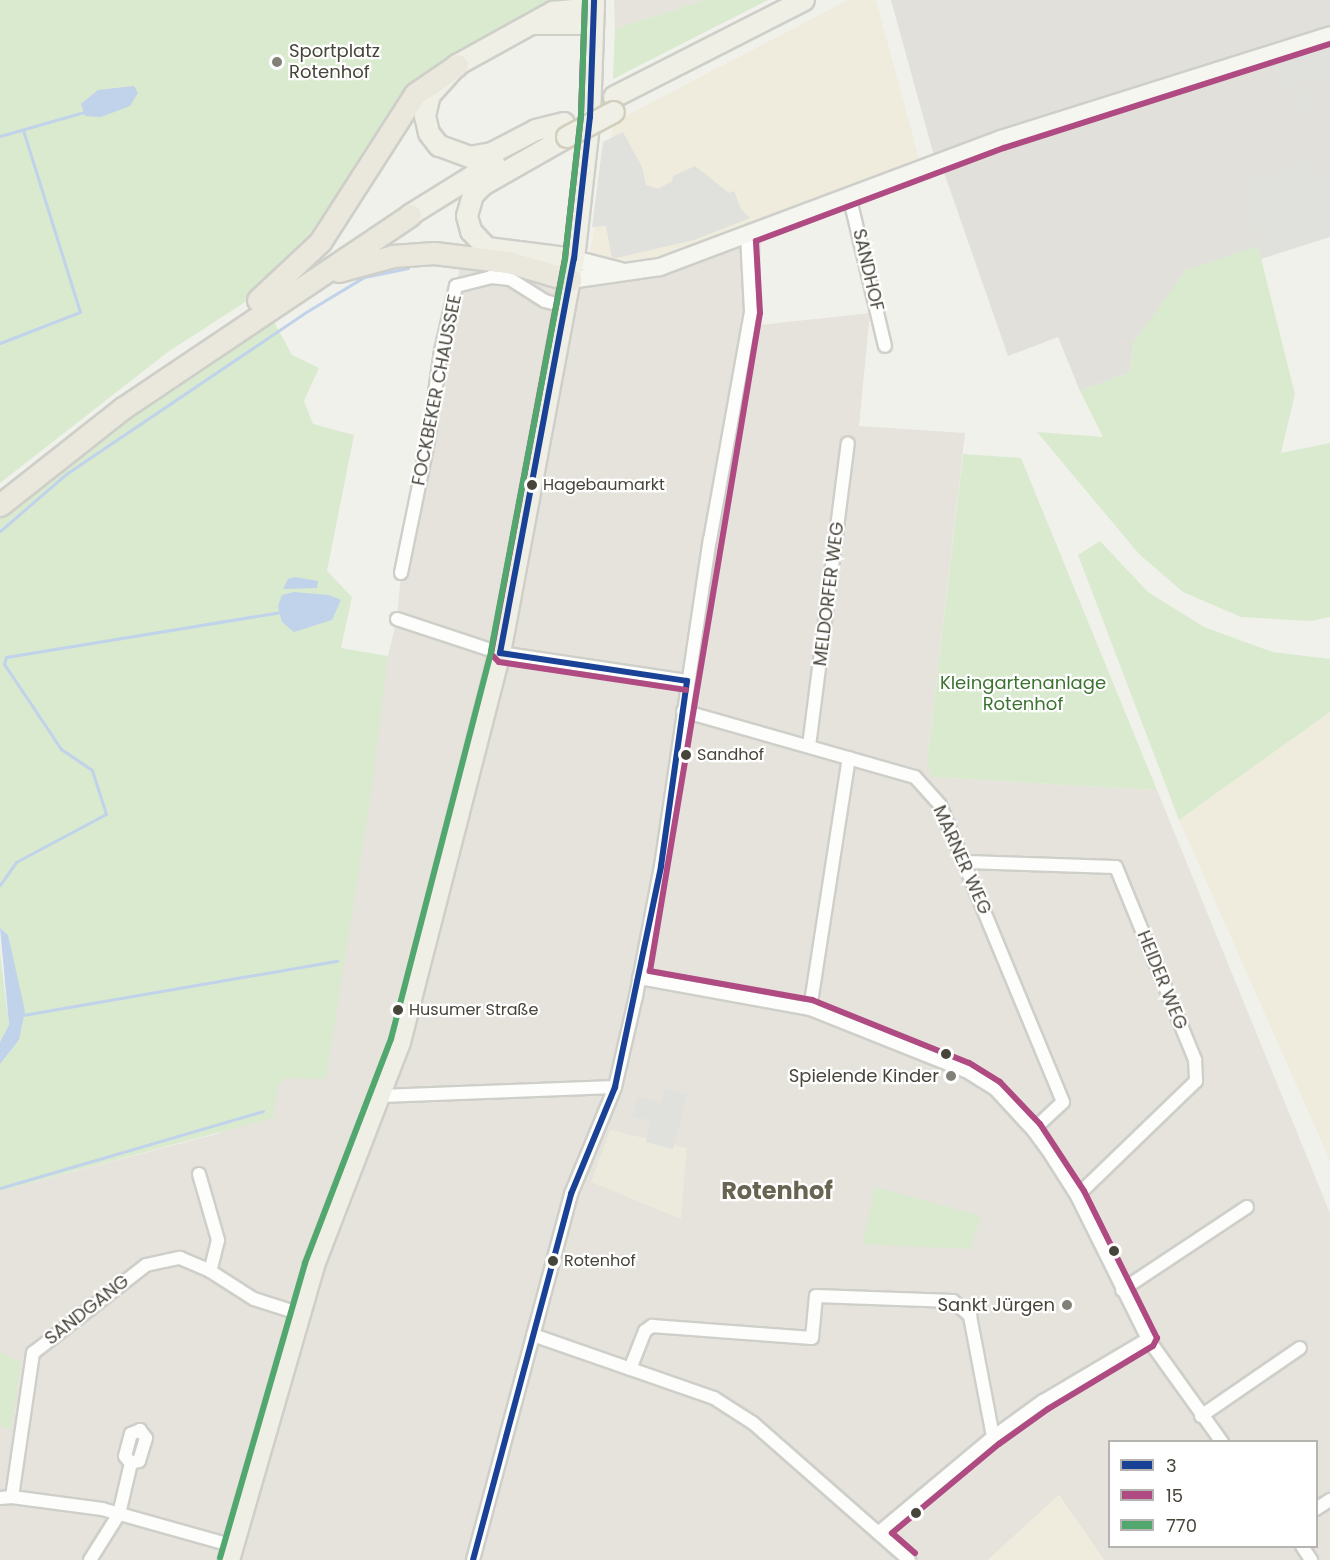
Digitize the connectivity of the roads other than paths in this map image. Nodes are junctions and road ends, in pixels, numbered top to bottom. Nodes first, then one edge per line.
1 (804, 0) edge
2 (560, 6) edge
3 (594, 11) edge
4 (536, 24) junction
5 (1330, 35) edge
6 (457, 65) junction
7 (566, 128) junction
8 (849, 195) junction
9 (410, 215) joint
10 (747, 236) junction
11 (573, 260) junction
12 (621, 271) junction
13 (570, 280) junction
14 (263, 305) junction
15 (564, 306) junction
16 (885, 346) dead end
17 (848, 443) dead end
18 (0, 488) edge
19 (0, 505) edge
20 (400, 573) dead end
21 (397, 619) dead end
22 (500, 653) junction
23 (687, 681) junction
24 (683, 711) junction
25 (809, 746) junction
26 (849, 758) junction
27 (966, 862) junction
28 (639, 978) junction
29 (810, 1009) junction
30 (615, 1087) junction
31 (381, 1095) junction
32 (1034, 1130) junction
33 (199, 1174) dead end
34 (1077, 1196) junction
35 (1247, 1207) dead end
36 (210, 1271) junction
37 (1122, 1290) junction
38 (298, 1313) junction
39 (533, 1335) junction
40 (1148, 1339) junction
41 (1300, 1348) dead end
42 (630, 1369) junction
43 (1201, 1416) junction
44 (993, 1437) junction
45 (1220, 1440) edge
46 (131, 1463) dead end
47 (6, 1498) edge
48 (119, 1514) junction
49 (878, 1533) junction
50 (231, 1553) edge
51 (90, 1560) edge
52 (473, 1560) edge
53 (909, 1560) edge

1 - 7 main road
2 - 3 main road
2 - 4 main road
3 - 4 main road
3 - 11 main road
4 - 6 main road
5 - 8 street
6 - 7 main road
6 - 14 highway
7 - 9 main road
7 - 11 main road
8 - 10 street
8 - 16 street, SANDHOF
9 - 14 highway
10 - 12 street
10 - 23 street
11 - 12 street
11 - 13 main road
12 - 13 street
13 - 14 highway
13 - 15 main road
14 - 18 highway
14 - 19 highway
15 - 20 street, FOCKBEKER CHAUSSEE
15 - 22 main road
17 - 25 street, MELDORFER WEG
21 - 22 street
22 - 23 street
22 - 31 main road
23 - 24 street
24 - 25 street, MARNER WEG
24 - 28 street
25 - 26 street, MARNER WEG
26 - 27 street, MARNER WEG
26 - 29 street
27 - 32 street, MARNER WEG
27 - 34 street, HEIDER WEG
28 - 29 street
28 - 30 street
29 - 32 street
30 - 31 street
30 - 39 street
31 - 38 main road
32 - 34 street
33 - 36 street
34 - 37 street
35 - 37 street
36 - 38 street, SANDGANG
36 - 47 street, SANDGANG
37 - 40 street
38 - 50 main road
39 - 42 street
39 - 52 street
40 - 43 street
40 - 44 street
41 - 43 street
42 - 44 street
42 - 49 street
43 - 45 street
44 - 49 street
46 - 48 street
47 - 48 street
48 - 50 street
48 - 51 street
49 - 53 street

